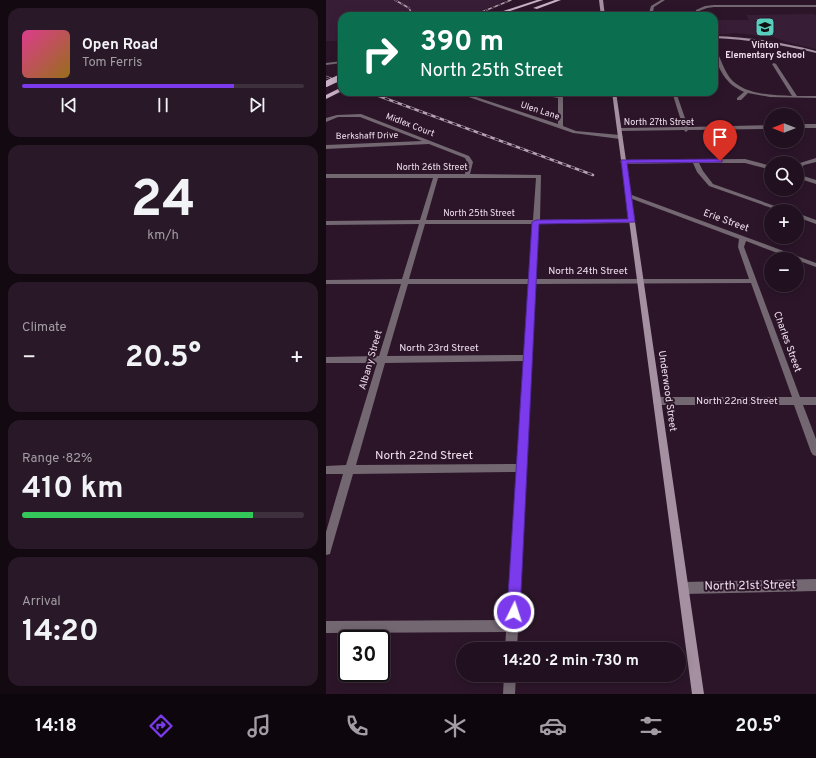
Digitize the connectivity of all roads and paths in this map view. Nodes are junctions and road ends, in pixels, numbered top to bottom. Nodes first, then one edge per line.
1 (541, 0) edge
2 (559, 0) edge
3 (600, 0) edge
4 (663, 0) edge
5 (816, 6) edge
6 (503, 12) edge
7 (522, 12) edge
8 (602, 12) edge
9 (651, 12) edge
10 (698, 12) edge
11 (718, 37) edge
12 (816, 52) edge
13 (718, 58) edge
14 (338, 62) edge
15 (326, 64) edge
16 (774, 64) dead end
17 (338, 78) edge
18 (326, 84) edge
19 (338, 91) edge
20 (747, 91) junction
21 (326, 96) edge
22 (468, 96) edge
23 (561, 96) edge
24 (615, 96) edge
25 (675, 96) edge
26 (795, 97) junction
27 (816, 97) edge
28 (739, 99) dead end
29 (326, 120) edge
30 (560, 126) junction
31 (804, 126) edge
32 (816, 126) edge
33 (764, 127) edge
34 (686, 130) junction
35 (620, 133) junction
36 (433, 142) junction
37 (326, 147) edge
38 (816, 160) edge
39 (694, 161) junction
40 (623, 162) junction
41 (804, 163) edge
42 (764, 166) edge
43 (326, 176) edge
44 (436, 176) junction
45 (467, 176) junction
46 (804, 178) edge
47 (816, 182) edge
48 (629, 196) junction
49 (766, 204) edge
50 (804, 218) edge
51 (632, 221) junction
52 (422, 222) junction
53 (536, 222) junction
54 (816, 222) edge
55 (326, 223) edge
56 (743, 238) junction
57 (816, 265) edge
58 (532, 281) junction
59 (641, 281) junction
60 (754, 281) junction
61 (326, 282) edge
62 (404, 282) junction
63 (528, 358) junction
64 (382, 359) junction
65 (326, 360) edge
66 (657, 401) junction
67 (797, 401) junction
68 (816, 401) edge
69 (816, 452) edge
70 (522, 468) junction
71 (350, 469) junction
72 (326, 470) edge
73 (326, 550) edge
74 (816, 585) edge
75 (684, 588) junction
76 (512, 626) junction
77 (326, 627) edge
78 (511, 642) edge
79 (510, 682) edge
80 (509, 694) edge
81 (698, 694) edge

1 - 6 main road
2 - 7 main road
3 - 8 street
4 - 9 street
5 - 10 street
11 - 12 street
13 - 20 street
14 - 15 street
16 - 26 street
17 - 18 main road, bridge
19 - 21 main road
20 - 26 street
20 - 28 street
22 - 30 street, Ulen Lane
23 - 30 street
24 - 35 street, Underwood Street
25 - 34 street
26 - 27 street
29 - 36 street, Midlex Court
30 - 35 street, Ulen Lane
31 - 32 street
33 - 34 street, North 27th Street
34 - 35 street, North 27th Street
35 - 40 street, Underwood Street
36 - 37 street, Berkshaff Drive
36 - 45 street, Midlex Court
38 - 41 street
39 - 40 street
39 - 42 street
39 - 49 street
40 - 48 street, Underwood Street
43 - 44 street, North 26th Street
44 - 45 street, North 26th Street
44 - 52 street, Albany Street
45 - 53 street, North 26th Street
46 - 47 street
48 - 51 street, Underwood Street
48 - 56 street, Erie Street
50 - 54 street
51 - 53 street, North 25th Street
51 - 59 street, Underwood Street
52 - 53 street, North 25th Street
52 - 55 street, North 25th Street
52 - 62 street, Albany Street
53 - 58 street
56 - 57 street, Erie Street
56 - 60 street, Charles Street
58 - 59 street, North 24th Street
58 - 62 street, North 24th Street
58 - 63 street
59 - 60 street, North 24th Street
59 - 66 street, Underwood Street
60 - 67 street, Charles Street
61 - 62 street, North 24th Street
62 - 64 street, Albany Street
63 - 64 street, North 23rd Street
63 - 70 street
64 - 65 street, North 23rd Street
64 - 71 street, Albany Street
66 - 67 street, North 22nd Street
66 - 75 street, Underwood Street
67 - 68 street, North 22nd Street
67 - 69 street, Charles Street
70 - 71 street, North 22nd Street
70 - 76 street
71 - 72 street, North 22nd Street
71 - 73 street, Albany Street
74 - 75 street, North 21st Street
75 - 81 street, Underwood Street
76 - 77 street
76 - 78 street
79 - 80 street

